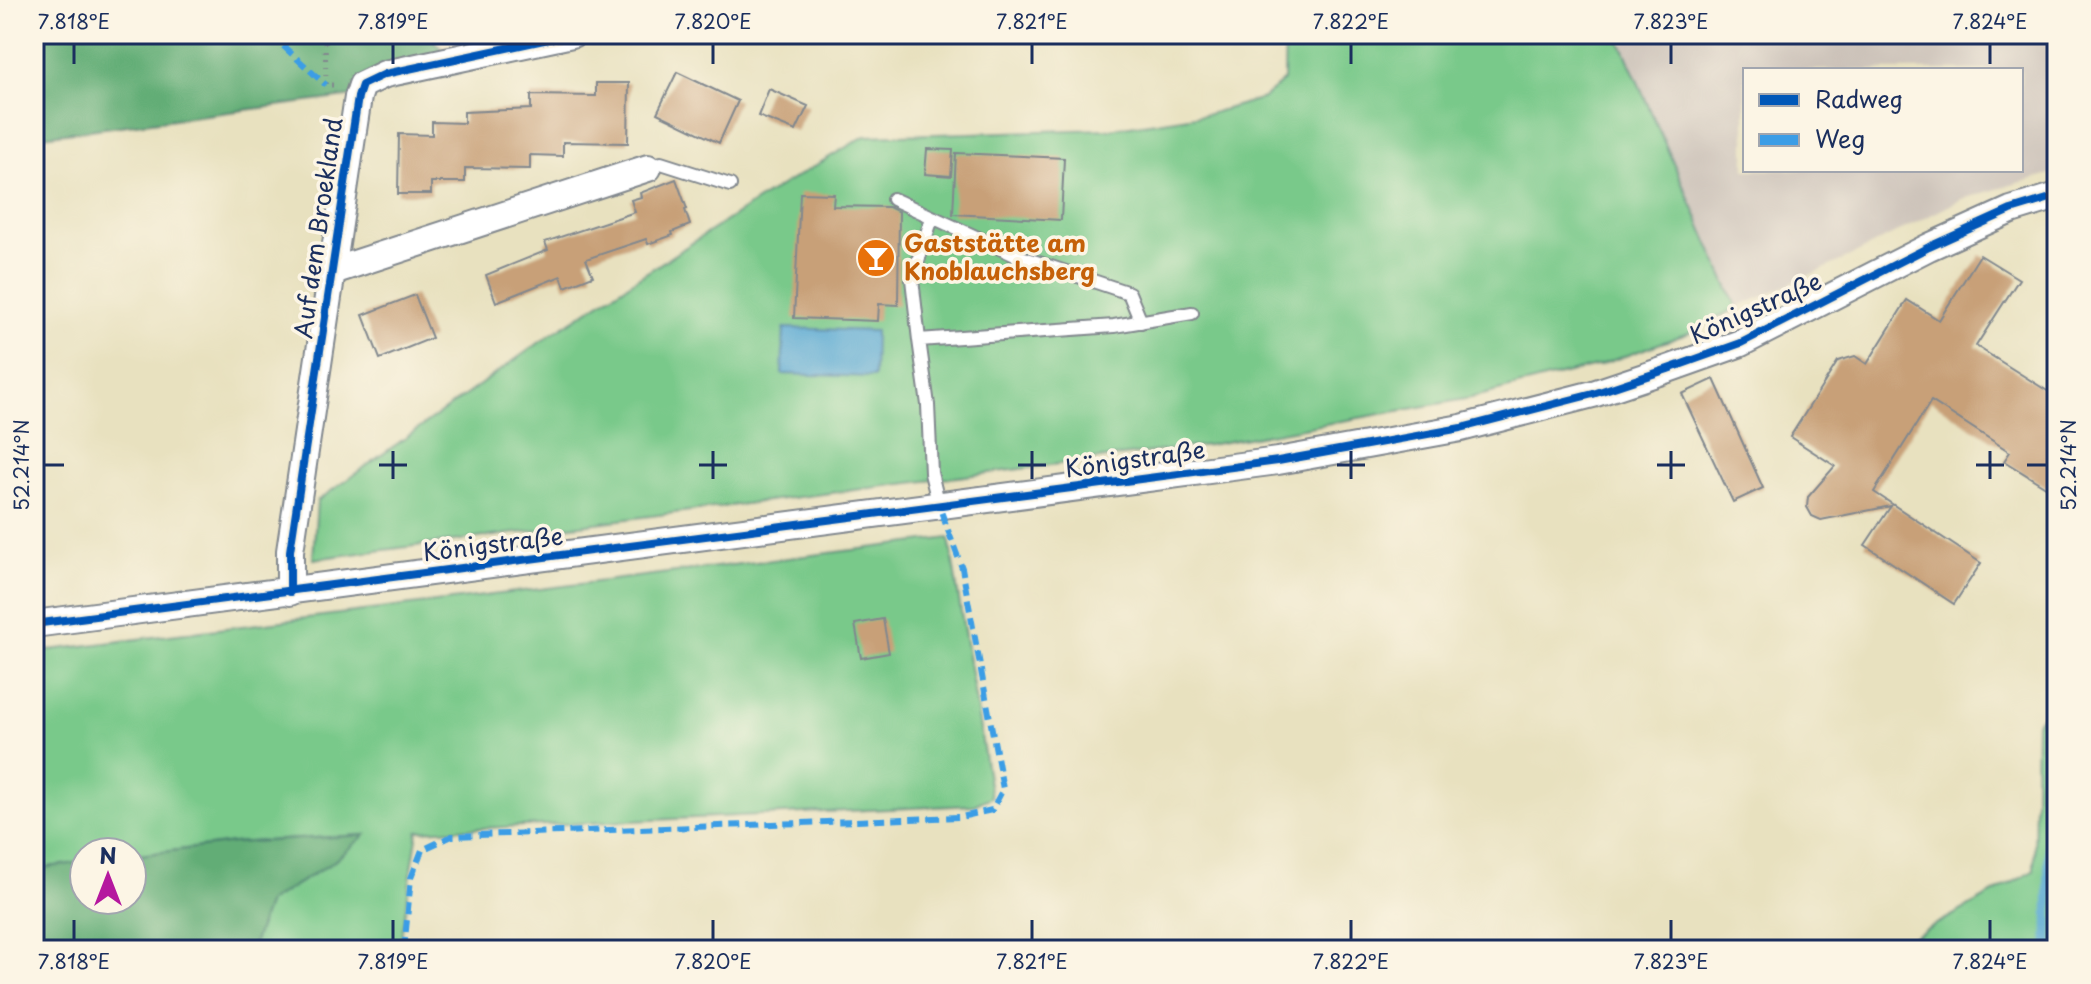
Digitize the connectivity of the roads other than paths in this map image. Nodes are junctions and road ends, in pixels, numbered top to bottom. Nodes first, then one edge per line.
1 (572, 34) edge
2 (648, 168) joint
3 (730, 185) dead end
4 (2057, 196) edge
5 (893, 199) dead end
6 (932, 218) junction
7 (333, 271) junction
8 (1192, 313) dead end
9 (1141, 322) junction
10 (919, 340) junction
11 (939, 506) junction
12 (290, 592) junction
13 (34, 624) edge

1 - 7 street, Auf dem Broekland
2 - 3 lane, Auf dem Broekland
2 - 7 street, Auf dem Broekland
4 - 11 street, Königstraße
5 - 6 lane
6 - 9 lane
6 - 10 lane
7 - 12 street, Auf dem Broekland
8 - 9 lane
9 - 10 lane
10 - 11 lane
11 - 12 street, Königstraße
12 - 13 street, Königstraße

